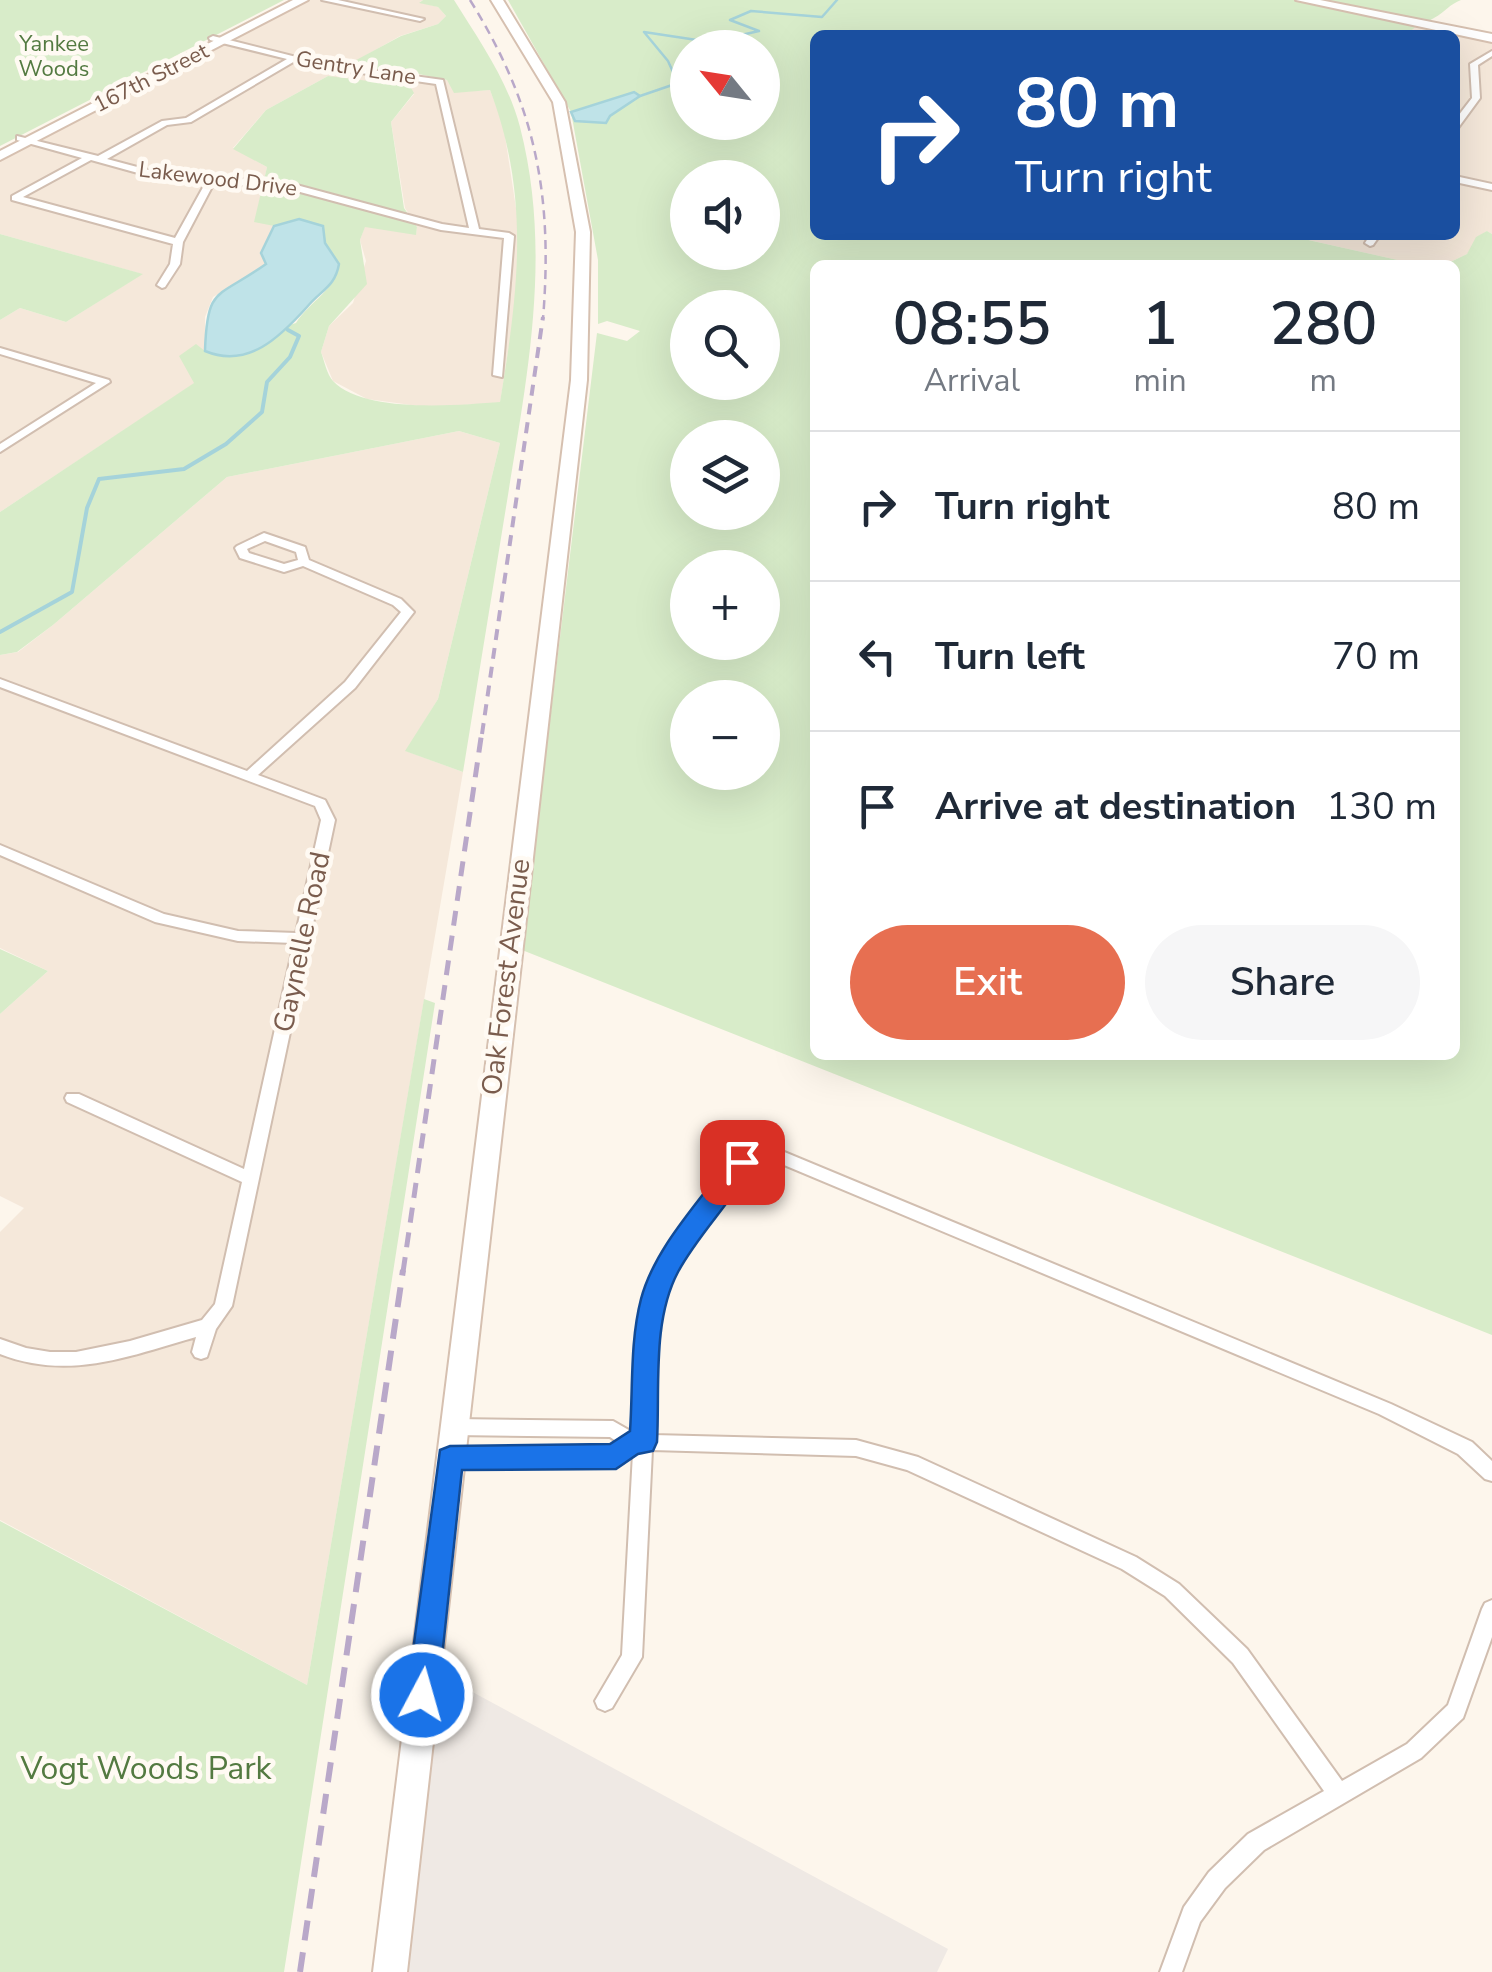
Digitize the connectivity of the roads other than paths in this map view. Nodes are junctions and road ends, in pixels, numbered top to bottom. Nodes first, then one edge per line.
1 (290, 0) edge
2 (302, 0) edge
3 (326, 0) edge
4 (497, 0) edge
5 (1302, 0) edge
6 (420, 19) dead end
7 (1452, 30) edge
8 (1460, 32) edge
9 (1492, 38) edge
10 (218, 39) junction
11 (1492, 54) edge
12 (293, 59) junction
13 (1460, 119) edge
14 (25, 139) junction
15 (0, 152) edge
16 (94, 158) junction
17 (1460, 180) edge
18 (210, 182) junction
19 (1492, 187) edge
20 (475, 233) junction
21 (178, 242) junction
22 (162, 285) dead end
23 (0, 351) edge
24 (498, 375) dead end
25 (0, 449) edge
26 (304, 562) dead end
27 (0, 683) edge
28 (250, 776) junction
29 (0, 850) edge
30 (304, 938) junction
31 (73, 1098) dead end
32 (250, 1179) junction
33 (208, 1326) junction
34 (0, 1346) edge
35 (201, 1352) dead end
36 (454, 1427) junction
37 (638, 1442) junction
38 (450, 1458) junction
39 (1492, 1473) edge
40 (1492, 1610) edge
41 (605, 1700) dead end
42 (1339, 1794) junction
43 (390, 1972) edge
44 (1172, 1972) edge

1 - 10 street, 167th Street
2 - 10 street, 167th Street
3 - 6 street
4 - 36 street, Oak Forest Avenue
5 - 7 street
8 - 9 street
10 - 12 street, Gentry Lane
10 - 14 street, 167th Street
11 - 13 street
12 - 16 street
12 - 20 street, Gentry Lane
14 - 15 street, 167th Street
14 - 16 street, Lakewood Drive
16 - 18 street, Lakewood Drive
16 - 21 street
17 - 19 street
18 - 20 street, Lakewood Drive
18 - 21 street
20 - 24 street, Lakewood Drive
21 - 22 street
23 - 25 street
26 - 28 street
27 - 28 street, Gaynelle Road
28 - 30 street, Gaynelle Road
29 - 30 street
30 - 32 street, Gaynelle Road
31 - 32 street
32 - 33 street, Gaynelle Road
33 - 34 street
33 - 35 street, Gaynelle Road
36 - 37 street
36 - 38 street, Oak Forest Avenue
37 - 38 street
37 - 39 street
37 - 41 street
37 - 42 street
38 - 43 street, Oak Forest Avenue
40 - 42 street
42 - 44 street

